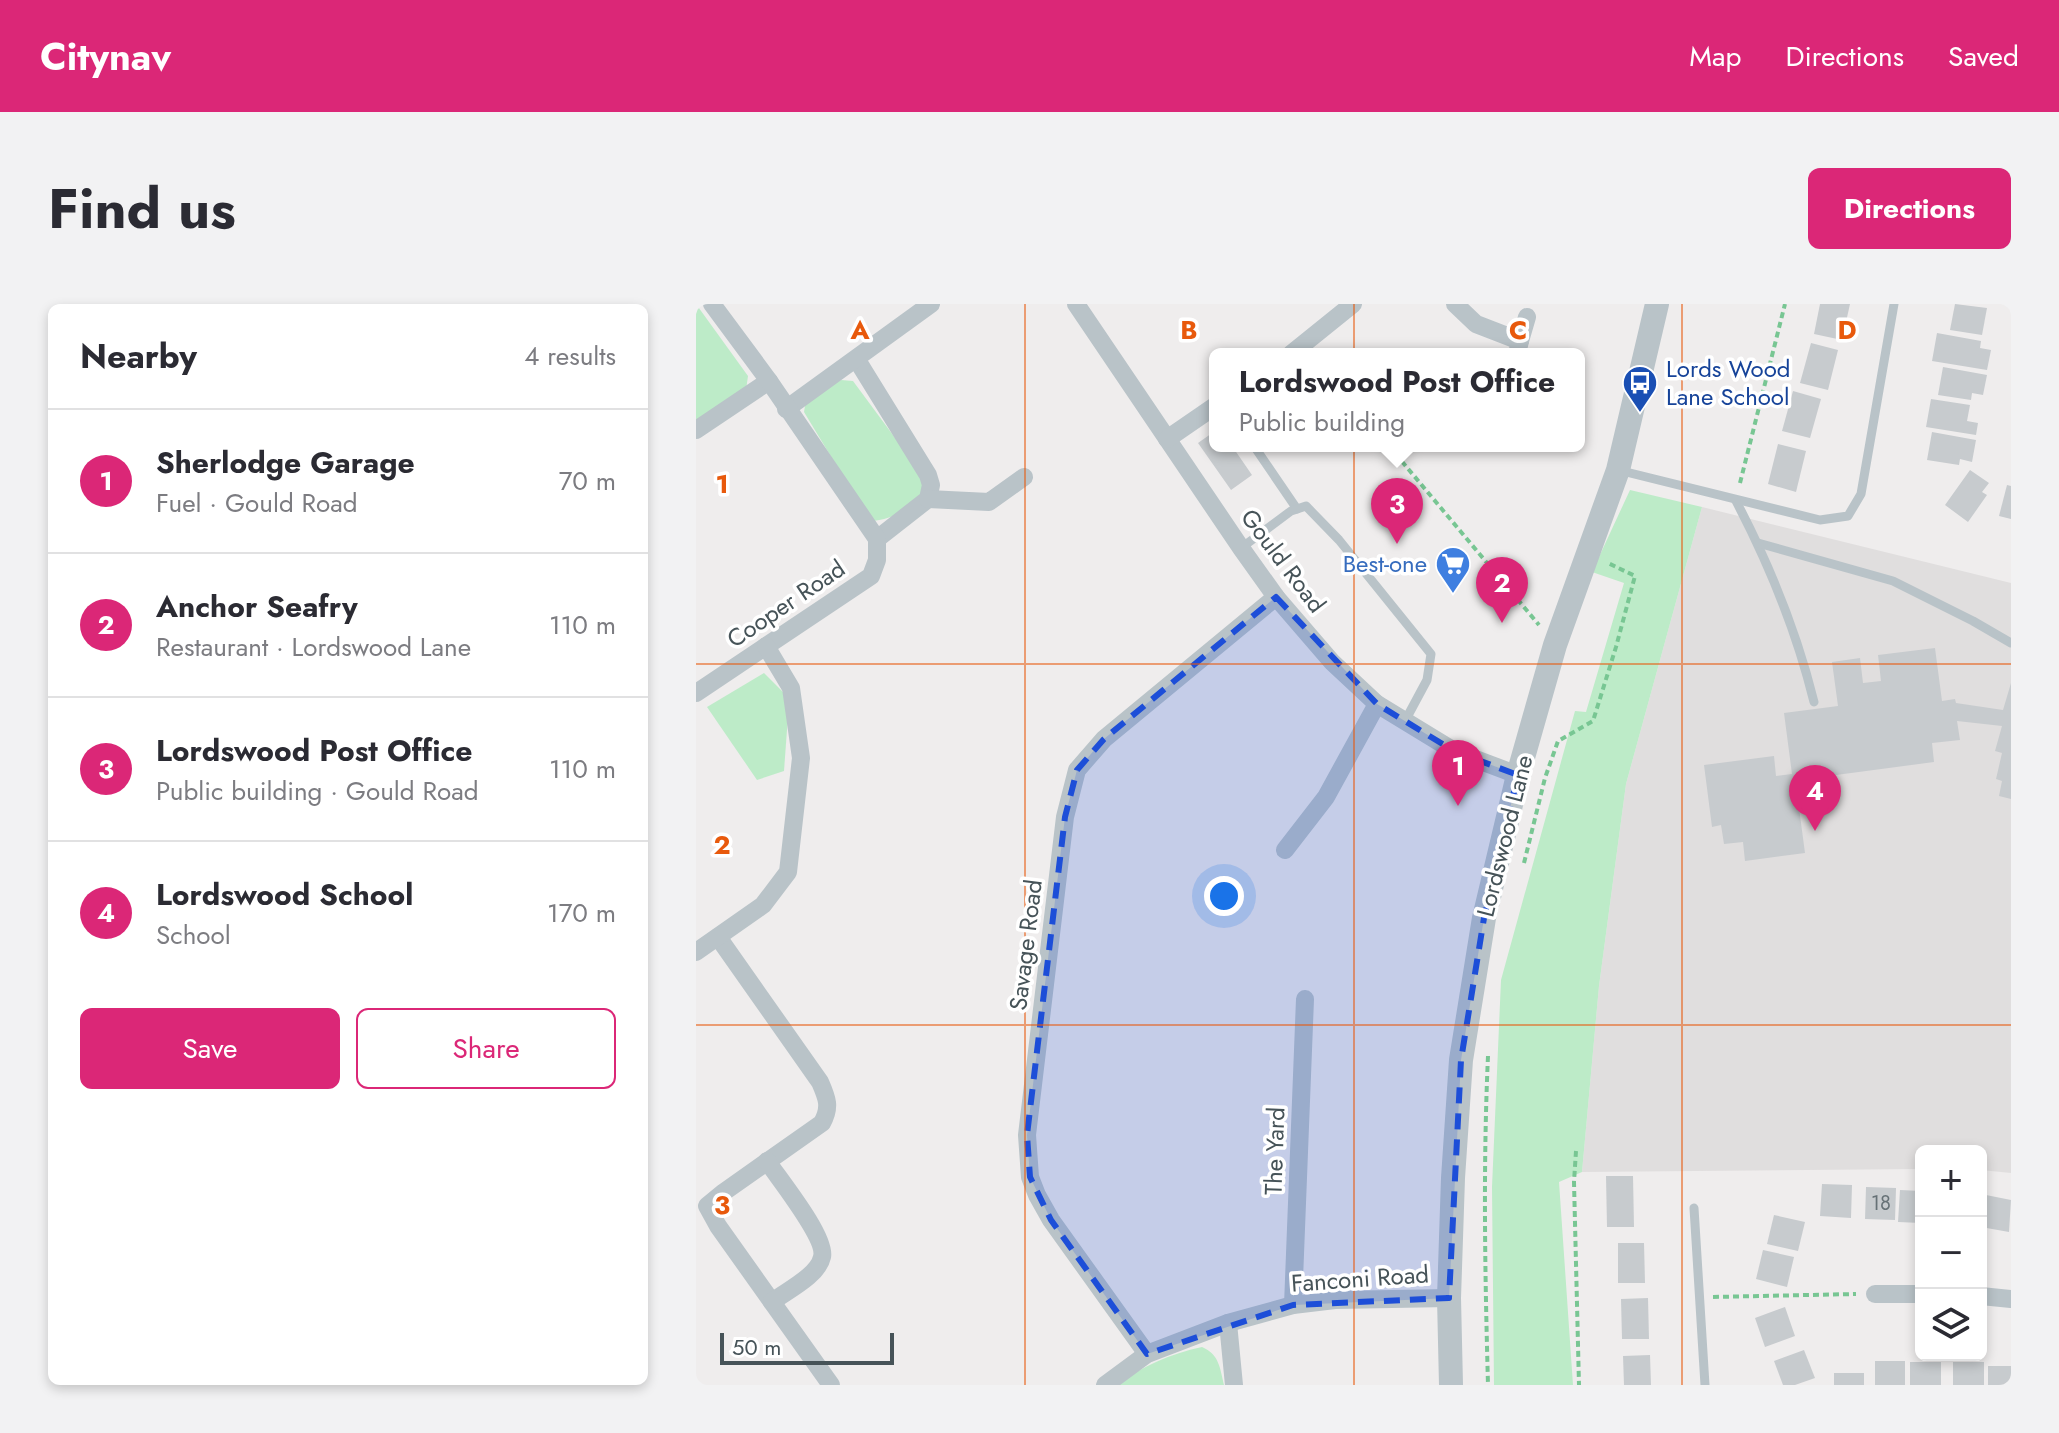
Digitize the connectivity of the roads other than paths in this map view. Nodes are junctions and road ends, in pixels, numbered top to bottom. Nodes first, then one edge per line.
1 (712, 304) edge
2 (931, 304) edge
3 (1076, 304) edge
4 (1353, 304) edge
5 (1455, 304) edge
6 (1657, 304) edge
7 (1894, 304) edge
8 (1527, 317) dead end
9 (1518, 347) edge
10 (1298, 348) edge
11 (857, 360) junction
12 (769, 381) junction
13 (786, 409) junction
14 (1209, 410) edge
15 (696, 430) edge
16 (1167, 439) junction
17 (1258, 452) edge
18 (1618, 470) junction
19 (1024, 477) dead end
20 (928, 499) junction
21 (1736, 501) junction
22 (1297, 509) junction
23 (877, 539) junction
24 (1758, 543) junction
25 (1241, 548) junction
26 (1276, 597) junction
27 (2011, 643) edge
28 (766, 646) junction
29 (696, 693) edge
30 (1814, 702) dead end
31 (1377, 704) junction
32 (1405, 721) junction
33 (1518, 775) junction
34 (1285, 850) dead end
35 (718, 937) junction
36 (696, 952) edge
37 (1305, 999) dead end
38 (767, 1161) junction
39 (702, 1206) edge
40 (1694, 1208) dead end
41 (1875, 1294) road end
42 (1915, 1294) edge
43 (1987, 1297) edge
44 (1449, 1298) junction
45 (2011, 1299) edge
46 (772, 1302) junction
47 (1293, 1305) junction
48 (1228, 1323) junction
49 (1147, 1354) junction
50 (831, 1385) edge
51 (1105, 1385) edge
52 (1234, 1385) edge
53 (1451, 1385) edge
54 (1705, 1385) edge

1 - 12 street
2 - 11 street
3 - 16 street, Gould Road
4 - 10 street
5 - 9 street
6 - 18 street, Lordswood Lane
7 - 21 lane
8 - 9 street
11 - 13 street
11 - 20 street
12 - 13 street
12 - 15 street
13 - 23 street
14 - 16 street
16 - 25 street, Gould Road
17 - 22 lane
18 - 21 lane
18 - 33 street, Lordswood Lane
19 - 20 street
20 - 23 street
21 - 24 lane
22 - 25 lane
22 - 32 lane
23 - 28 street, Cooper Road
24 - 27 lane
24 - 30 lane
25 - 26 street, Gould Road
26 - 31 street, Gould Road
26 - 49 street, Savage Road
28 - 29 street, Cooper Road
28 - 35 street
31 - 32 street, Gould Road
31 - 34 street
32 - 33 street, Gould Road
33 - 44 street, Lordswood Lane
35 - 36 street
35 - 38 street
37 - 47 street, The Yard
38 - 39 street
38 - 46 street
39 - 46 street
40 - 54 lane
41 - 42 street
43 - 45 street
44 - 47 street, Fanconi Road
44 - 53 street, Lordswood Lane
46 - 50 street
47 - 48 street, Fanconi Road
48 - 49 street, Fanconi Road
48 - 52 street
49 - 51 street, Fanconi Road

